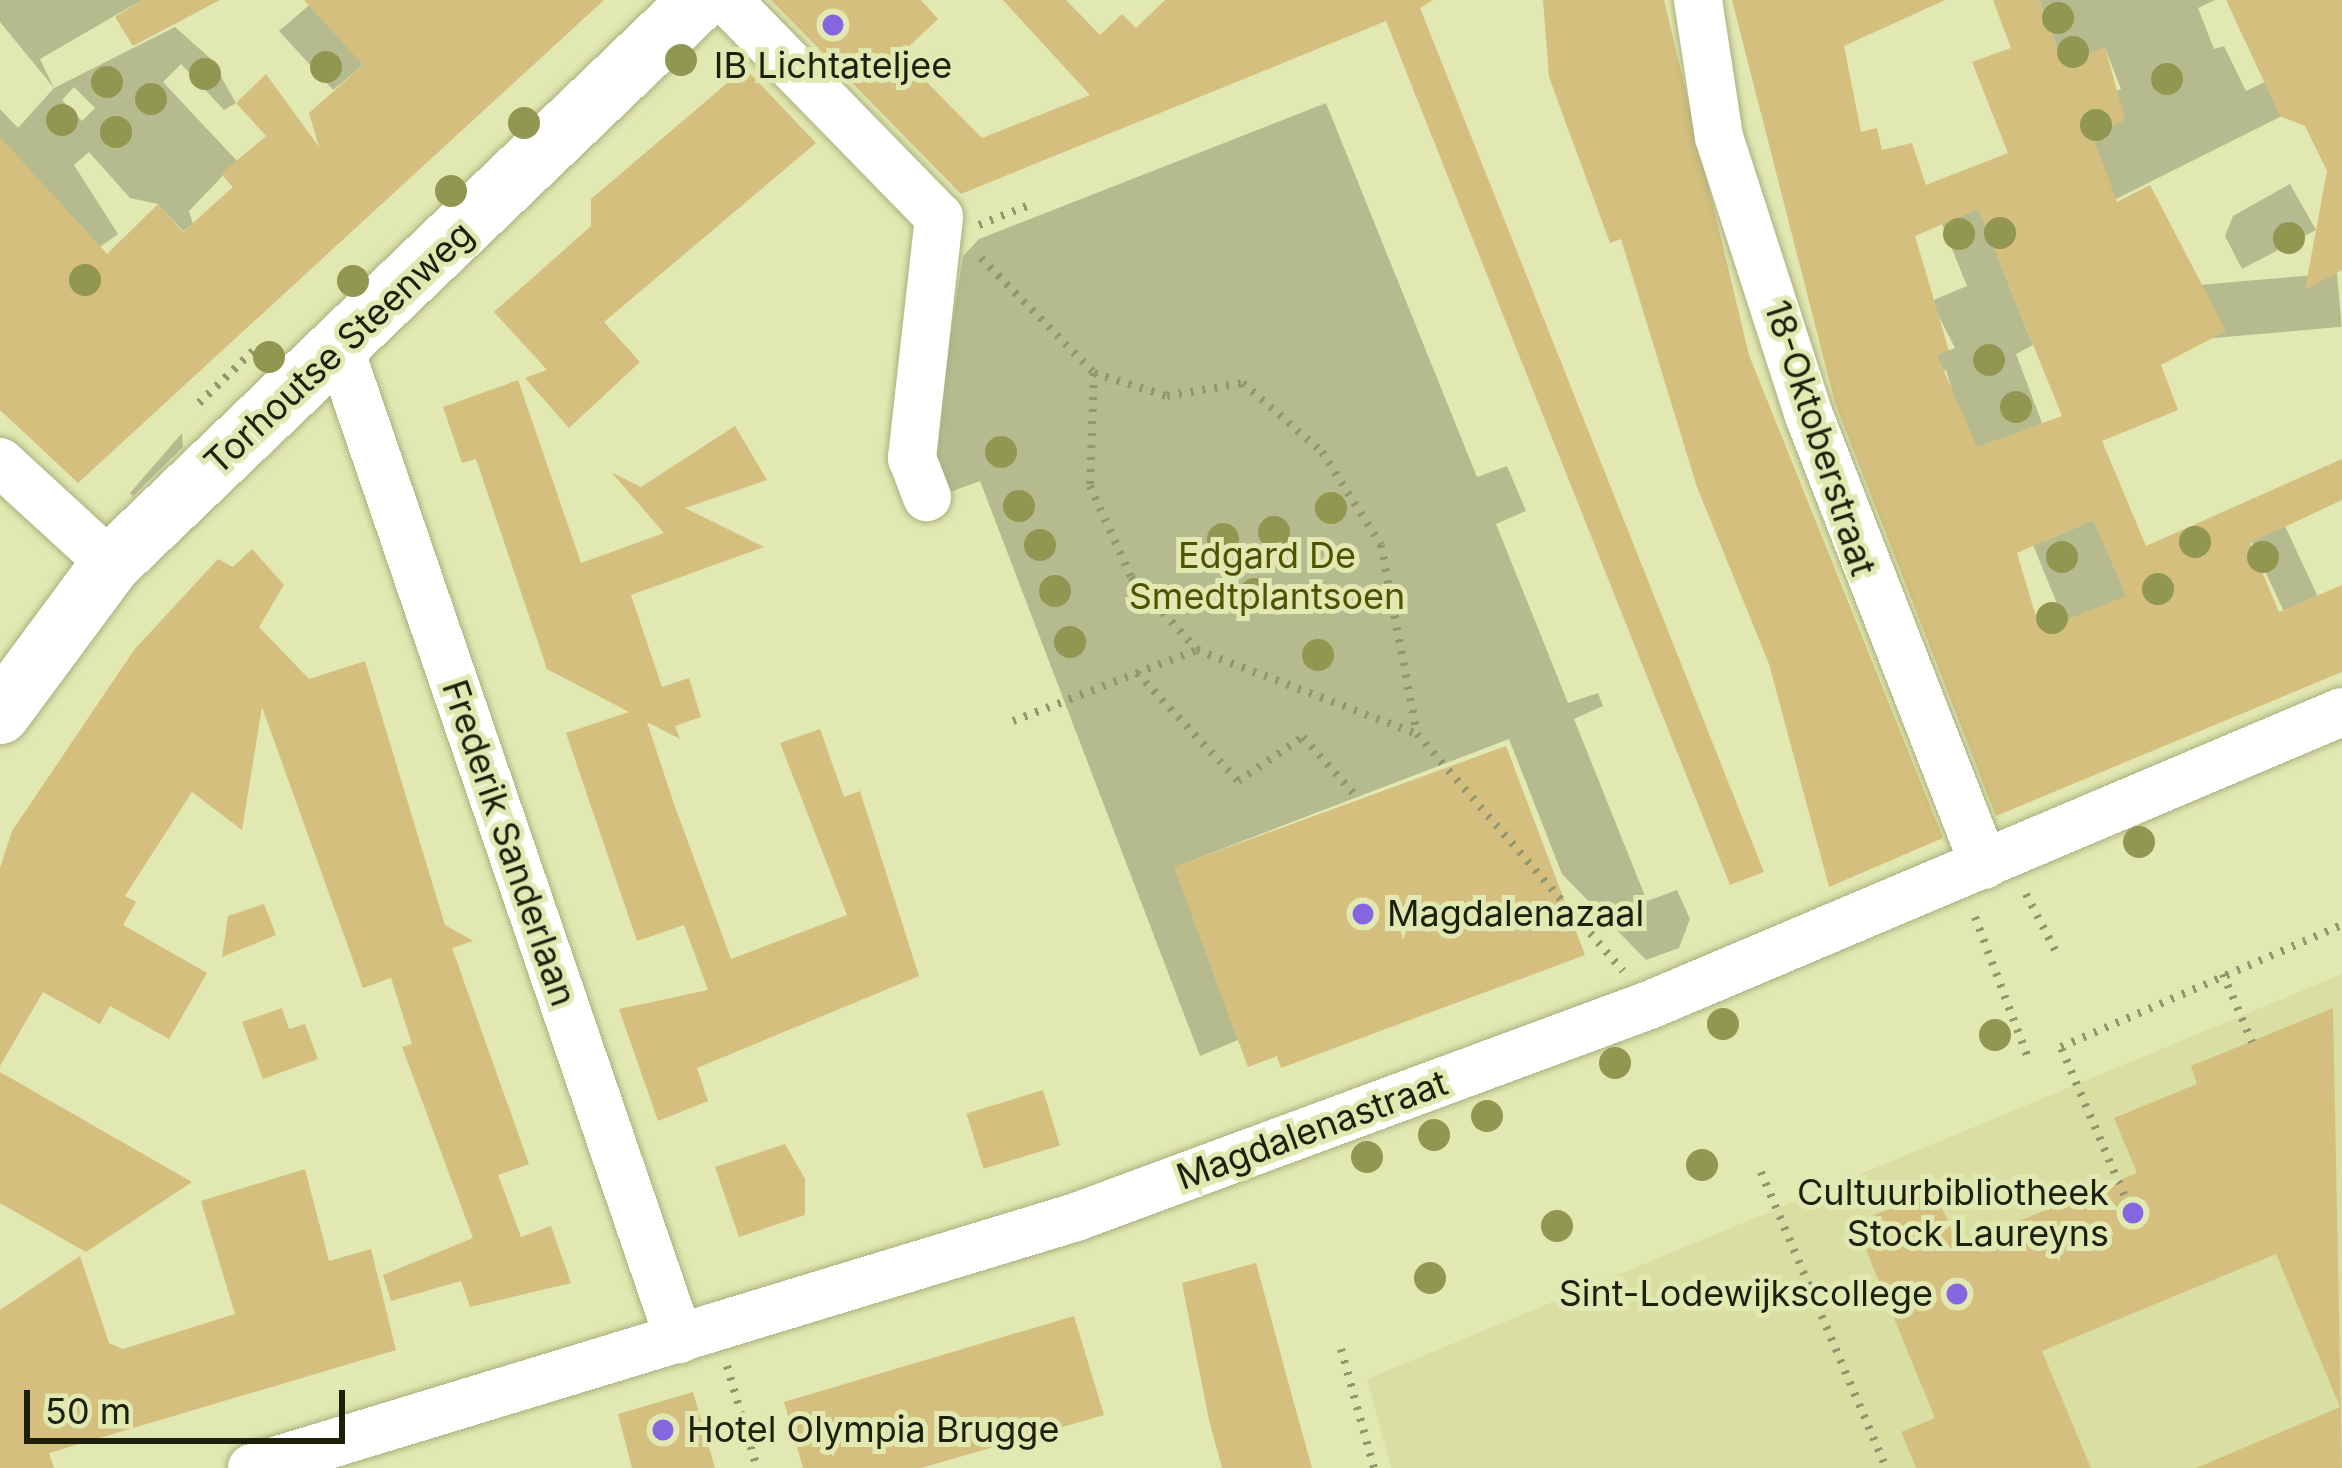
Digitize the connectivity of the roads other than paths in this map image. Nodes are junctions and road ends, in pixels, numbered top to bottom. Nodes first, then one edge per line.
1 (700, 0) edge
2 (727, 0) edge
3 (1698, 0) edge
4 (339, 347) junction
5 (0, 462) edge
6 (927, 497) dead end
7 (111, 565) junction
8 (2342, 712) edge
9 (0, 714) edge
10 (1984, 865) junction
11 (698, 1333) junction
12 (252, 1468) edge

1 - 4 main road, Torhoutse Steenweg
2 - 6 street
3 - 10 street, 18-Oktoberstraat
4 - 7 main road, Torhoutse Steenweg
4 - 11 street, Frederik Sanderlaan
5 - 7 street
7 - 9 main road, Torhoutse Steenweg
8 - 10 street, Magdalenastraat
10 - 11 street, Magdalenastraat
11 - 12 street, Magdalenastraat

